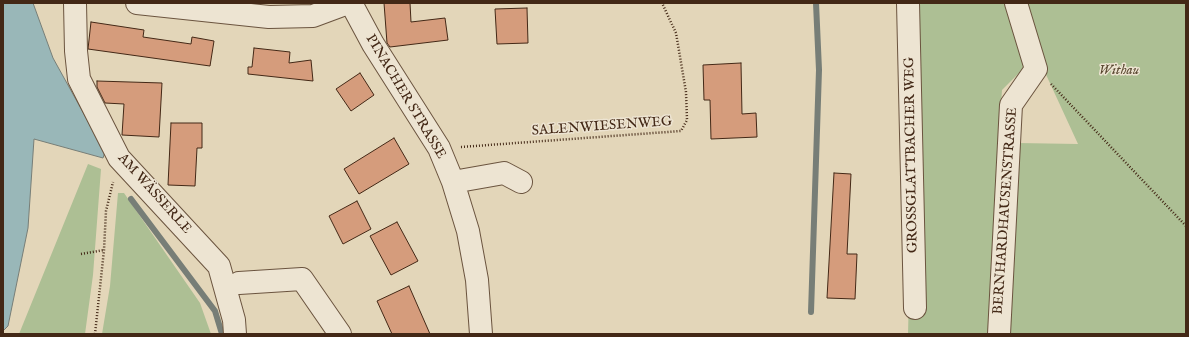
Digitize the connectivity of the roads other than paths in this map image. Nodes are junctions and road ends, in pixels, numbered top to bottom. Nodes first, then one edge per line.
1 (75, 3) edge
2 (138, 3) edge
3 (348, 3) edge
4 (351, 3) edge
5 (908, 3) edge
6 (1016, 3) edge
7 (453, 182) junction
8 (521, 182) dead end
9 (239, 283) dead end
10 (915, 308) dead end
11 (235, 334) edge
12 (340, 334) edge
13 (481, 334) edge
14 (999, 334) edge

1 - 11 street, AM WÄSSERLE
2 - 3 street
4 - 7 street, PINACHER STRASSE
5 - 10 street, GROSSGLATTBACHER WEG
6 - 14 street, BERNHARDHAUSENSTRASSE
7 - 8 street
7 - 13 street, PINACHER STRASSE
9 - 12 street

